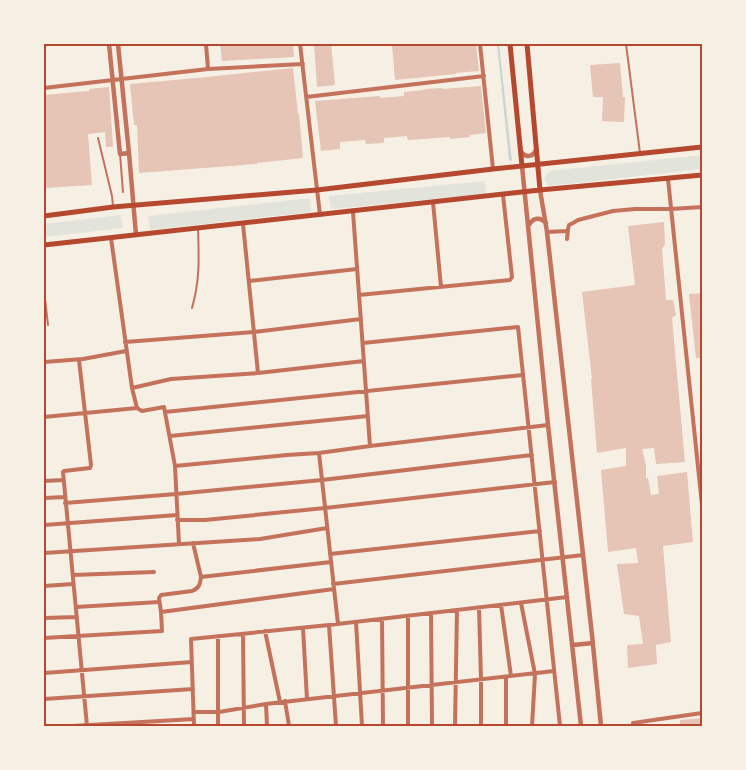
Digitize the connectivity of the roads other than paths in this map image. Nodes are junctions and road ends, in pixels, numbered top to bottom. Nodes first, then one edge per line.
1 (109, 44) edge
2 (118, 44) edge
3 (206, 44) edge
4 (300, 44) edge
5 (480, 44) edge
6 (510, 44) edge
7 (527, 44) edge
8 (626, 44) edge
9 (303, 64) junction
10 (208, 69) junction
11 (484, 76) junction
12 (122, 78) junction
13 (113, 80) junction
14 (44, 88) edge
15 (306, 96) junction
16 (98, 138) dead end
17 (702, 147) edge
18 (536, 149) junction
19 (521, 152) junction
20 (129, 153) junction
21 (640, 153) junction
22 (120, 154) junction
23 (537, 165) junction
24 (522, 166) junction
25 (494, 169) junction
26 (702, 175) edge
27 (668, 179) junction
28 (317, 190) junction
29 (540, 190) junction
30 (123, 192) dead end
31 (525, 192) junction
32 (503, 195) junction
33 (432, 202) junction
34 (133, 205) junction
35 (113, 207) junction
36 (702, 207) edge
37 (671, 209) junction
38 (353, 212) junction
39 (320, 215) junction
40 (44, 216) edge
41 (546, 223) junction
42 (243, 224) junction
43 (528, 226) junction
44 (198, 228) junction
45 (567, 231) junction
46 (547, 232) junction
47 (136, 235) junction
48 (111, 238) junction
49 (567, 239) dead end
50 (44, 245) edge
51 (357, 269) junction
52 (249, 281) junction
53 (442, 287) junction
54 (44, 290) edge
55 (359, 295) junction
56 (192, 308) dead end
57 (361, 319) junction
58 (48, 325) dead end
59 (254, 332) junction
60 (125, 342) junction
61 (363, 343) junction
62 (126, 351) junction
63 (80, 360) junction
64 (364, 360) junction
65 (44, 362) edge
66 (258, 373) junction
67 (523, 375) junction
68 (132, 388) junction
69 (366, 392) junction
70 (137, 408) junction
71 (165, 412) junction
72 (85, 413) junction
73 (368, 416) junction
74 (44, 417) edge
75 (548, 425) junction
76 (528, 427) junction
77 (170, 436) junction
78 (370, 446) junction
79 (319, 453) junction
80 (532, 456) junction
81 (175, 466) junction
82 (63, 480) junction
83 (322, 480) junction
84 (44, 481) edge
85 (555, 482) junction
86 (535, 484) junction
87 (176, 494) junction
88 (65, 497) junction
89 (44, 498) edge
90 (65, 502) junction
91 (702, 505) edge
92 (325, 508) junction
93 (177, 517) junction
94 (67, 524) junction
95 (44, 525) edge
96 (327, 528) junction
97 (540, 531) junction
98 (179, 544) junction
99 (193, 544) junction
100 (70, 551) junction
101 (44, 553) edge
102 (330, 554) junction
103 (583, 555) junction
104 (563, 557) junction
105 (542, 560) junction
106 (331, 562) junction
107 (154, 572) dead end
108 (72, 575) junction
109 (201, 577) junction
110 (73, 584) junction
111 (44, 586) edge
112 (334, 586) junction
113 (567, 597) junction
114 (546, 599) junction
115 (159, 602) junction
116 (521, 603) junction
117 (501, 605) junction
118 (76, 607) junction
119 (479, 608) junction
120 (457, 610) junction
121 (160, 612) junction
122 (431, 613) junction
123 (408, 616) junction
124 (76, 617) junction
125 (44, 618) edge
126 (382, 619) junction
127 (356, 622) junction
128 (338, 624) junction
129 (329, 625) junction
130 (303, 628) junction
131 (265, 631) junction
132 (243, 634) junction
133 (218, 636) junction
134 (78, 637) junction
135 (44, 638) edge
136 (593, 643) junction
137 (573, 645) junction
138 (192, 662) junction
139 (82, 670) junction
140 (554, 671) junction
141 (44, 673) edge
142 (535, 674) junction
143 (508, 676) junction
144 (481, 680) junction
145 (456, 683) junction
146 (432, 686) junction
147 (408, 688) junction
148 (193, 689) junction
149 (382, 690) junction
150 (360, 693) junction
151 (84, 696) junction
152 (334, 696) junction
153 (44, 699) edge
154 (307, 699) junction
155 (280, 702) junction
156 (285, 702) junction
157 (266, 704) junction
158 (244, 708) junction
159 (194, 712) junction
160 (218, 712) junction
161 (702, 713) edge
162 (194, 719) junction
163 (633, 723) dead end
164 (87, 725) edge
165 (72, 726) edge
166 (194, 726) edge
167 (218, 726) edge
168 (244, 726) edge
169 (267, 726) edge
170 (289, 726) edge
171 (336, 726) edge
172 (362, 726) edge
173 (383, 726) edge
174 (408, 726) edge
175 (432, 726) edge
176 (455, 726) edge
177 (481, 726) edge
178 (506, 726) edge
179 (532, 726) edge
180 (560, 726) edge
181 (581, 726) edge
182 (601, 726) edge

1 - 13 street
2 - 12 street
3 - 10 street
4 - 9 street
5 - 11 street
6 - 19 main road
7 - 18 main road
8 - 21 lane
9 - 10 street
9 - 15 street
10 - 12 street
11 - 15 street
11 - 25 street
12 - 13 street
12 - 20 street
13 - 14 street
13 - 22 street
15 - 28 street
16 - 35 lane
17 - 21 main road
18 - 19 street
18 - 23 main road
19 - 24 main road
20 - 22 street
20 - 34 street
21 - 23 main road
22 - 30 lane
23 - 24 main road
23 - 29 main road
24 - 25 main road
24 - 31 street
25 - 28 main road
26 - 27 main road
27 - 29 main road
27 - 37 street
28 - 34 main road
28 - 39 street
29 - 31 main road
29 - 41 street
31 - 32 main road
31 - 43 street
32 - 33 main road
32 - 53 street
33 - 38 main road
33 - 53 street
34 - 35 main road
34 - 47 street
35 - 40 main road
36 - 37 street
37 - 45 street
37 - 91 street
38 - 39 main road
38 - 51 street
39 - 42 main road
41 - 43 street
41 - 46 street
42 - 44 main road
42 - 52 street
43 - 75 street
44 - 47 main road
44 - 56 lane
45 - 46 street
45 - 49 street
46 - 103 street
47 - 48 main road
48 - 50 main road
48 - 60 street
51 - 52 street
51 - 55 street
52 - 59 street
53 - 55 street
54 - 58 lane
55 - 57 street
57 - 59 street
57 - 61 street
59 - 60 street
59 - 66 street
60 - 62 street
61 - 64 street
61 - 67 street
62 - 63 street
62 - 68 street
63 - 65 street
63 - 72 street
64 - 66 street
64 - 69 street
66 - 68 street
67 - 69 street
67 - 76 street
68 - 70 street
69 - 71 street
69 - 73 street
70 - 71 street
70 - 72 street
71 - 77 street
72 - 74 street
72 - 82 street
73 - 77 street
73 - 78 street
75 - 76 street
75 - 85 street
76 - 78 street
76 - 80 street
77 - 81 street
78 - 79 street
79 - 81 street
79 - 83 street
80 - 83 street
80 - 86 street
81 - 87 street
82 - 84 street
82 - 88 street
83 - 87 street
83 - 92 street
85 - 86 street
85 - 104 street
86 - 92 street
86 - 97 street
87 - 90 street
87 - 93 street
88 - 89 street
88 - 90 street
90 - 94 street
92 - 93 street
92 - 96 street
93 - 94 street
93 - 98 street
94 - 95 street
94 - 100 street
96 - 99 street
96 - 102 street
97 - 102 street
97 - 105 street
98 - 99 street
98 - 100 street
99 - 109 street
100 - 101 street
100 - 108 street
102 - 106 street
103 - 104 street
103 - 136 street
104 - 105 street
104 - 113 street
105 - 112 street
105 - 114 street
106 - 109 street
106 - 112 street
107 - 108 street
108 - 110 street
109 - 115 street
110 - 111 street
110 - 118 street
112 - 121 street
112 - 128 street
113 - 114 street
113 - 137 street
114 - 116 street
114 - 140 street
115 - 118 street
115 - 121 street
116 - 117 street
116 - 142 street
117 - 119 street
117 - 143 street
118 - 124 street
119 - 120 street
119 - 144 street
120 - 122 street
120 - 145 street
121 - 134 street
122 - 123 street
122 - 146 street
123 - 126 street
123 - 147 street
124 - 125 street
124 - 134 street
126 - 127 street
126 - 149 street
127 - 128 street
127 - 150 street
128 - 129 street
129 - 130 street
129 - 152 street
130 - 131 street
130 - 154 street
131 - 132 street
131 - 155 street
132 - 133 street
132 - 158 street
133 - 138 street
133 - 160 street
134 - 135 street
134 - 139 street
136 - 137 street
136 - 182 street
137 - 181 street
138 - 139 street
138 - 148 street
139 - 141 street
139 - 151 street
140 - 142 street
140 - 180 street
142 - 143 street
142 - 179 street
143 - 144 street
143 - 178 street
144 - 145 street
144 - 177 street
145 - 146 street
145 - 176 street
146 - 147 street
146 - 175 street
147 - 149 street
147 - 174 street
148 - 151 street
148 - 159 street
149 - 150 street
149 - 173 street
150 - 152 street
150 - 172 street
151 - 153 street
151 - 164 street
152 - 154 street
152 - 171 street
154 - 156 street
155 - 156 street
155 - 157 street
156 - 170 street
157 - 158 street
157 - 169 street
158 - 160 street
158 - 168 street
159 - 160 street
159 - 162 street
160 - 167 street
161 - 163 street
162 - 164 street
162 - 166 street
164 - 165 street

